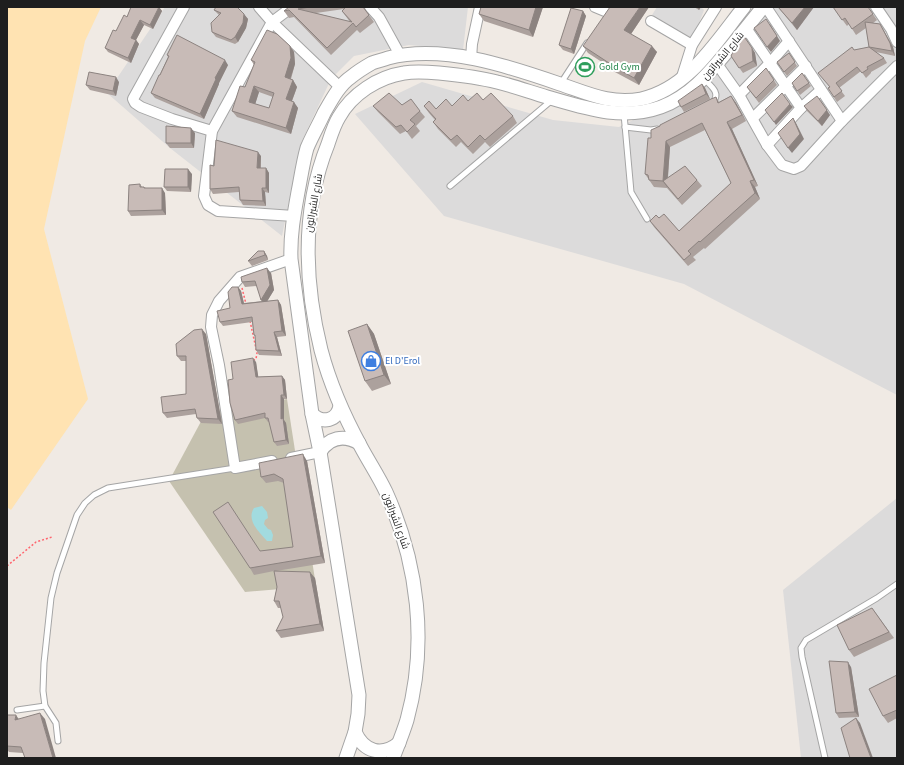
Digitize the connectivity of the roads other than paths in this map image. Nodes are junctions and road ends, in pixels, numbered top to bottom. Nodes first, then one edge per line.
1 (184, 7) edge
2 (259, 7) edge
3 (292, 7) edge
4 (370, 7) edge
5 (480, 7) edge
6 (595, 7) edge
7 (716, 7) edge
8 (744, 7) edge
9 (765, 7) edge
10 (876, 7) edge
11 (606, 12) edge
12 (651, 21) dead end
13 (272, 22) junction
14 (746, 28) junction
15 (590, 38) edge
16 (789, 41) junction
17 (897, 42) edge
18 (692, 45) junction
19 (400, 55) junction
20 (471, 59) junction
21 (770, 63) junction
22 (716, 64) junction
23 (806, 66) junction
24 (897, 66) edge
25 (704, 79) junction
26 (681, 80) junction
27 (561, 84) junction
28 (785, 86) junction
29 (341, 88) junction
30 (821, 90) junction
31 (739, 95) junction
32 (554, 99) junction
33 (710, 104) edge
34 (801, 108) junction
35 (753, 118) junction
36 (624, 121) junction
37 (842, 121) junction
38 (666, 126) edge
39 (212, 131) junction
40 (767, 145) junction
41 (450, 186) dead end
42 (294, 216) junction
43 (647, 219) dead end
44 (291, 258) junction
45 (340, 406) junction
46 (312, 414) junction
47 (359, 443) junction
48 (320, 452) junction
49 (235, 468) junction
50 (897, 584) edge
51 (45, 706) junction
52 (17, 710) dead end
53 (355, 732) junction
54 (58, 741) dead end
55 (399, 743) junction
56 (346, 758) edge
57 (393, 758) edge
58 (825, 758) edge

1 - 39 street
2 - 13 street
3 - 13 street
4 - 19 street
5 - 20 street
6 - 11 street
7 - 18 street
8 - 26 street, شارع الشيراتون
9 - 14 street, شارع الشيراتون
9 - 16 street
10 - 17 street
12 - 18 street
13 - 29 street
13 - 39 street
14 - 21 street
14 - 22 street, شارع الشيراتون
15 - 27 lane
16 - 21 street
16 - 23 street
18 - 26 street
19 - 20 street, شارع الشيراتون
19 - 29 street, شارع الشيراتون
20 - 27 street, شارع الشيراتون
21 - 28 street
21 - 31 street
22 - 25 street, شارع الشيراتون
22 - 31 street
23 - 28 street
23 - 30 street
24 - 37 street
25 - 33 lane
25 - 36 street, شارع الشيراتون
26 - 27 street, شارع الشيراتون
28 - 34 street
28 - 35 street
29 - 42 street, شارع الشيراتون
30 - 34 street
30 - 37 street
31 - 35 street
32 - 36 street, شارع الشيراتون
32 - 41 lane
32 - 45 street, شارع الشيراتون
34 - 40 street
35 - 40 street
36 - 38 lane
36 - 43 lane
37 - 40 street
39 - 42 street
42 - 44 street, شارع الشيراتون
44 - 46 street, شارع الشيراتون
44 - 49 street
45 - 46 street
45 - 47 street, شارع الشيراتون
46 - 48 street, شارع الشيراتون
47 - 48 street
47 - 55 street, شارع الشيراتون
48 - 49 street
48 - 53 street, شارع الشيراتون
49 - 51 lane
50 - 58 lane
51 - 52 lane
51 - 54 lane
53 - 55 street
53 - 56 street, شارع الشيراتون
55 - 57 street, شارع الشيراتون

